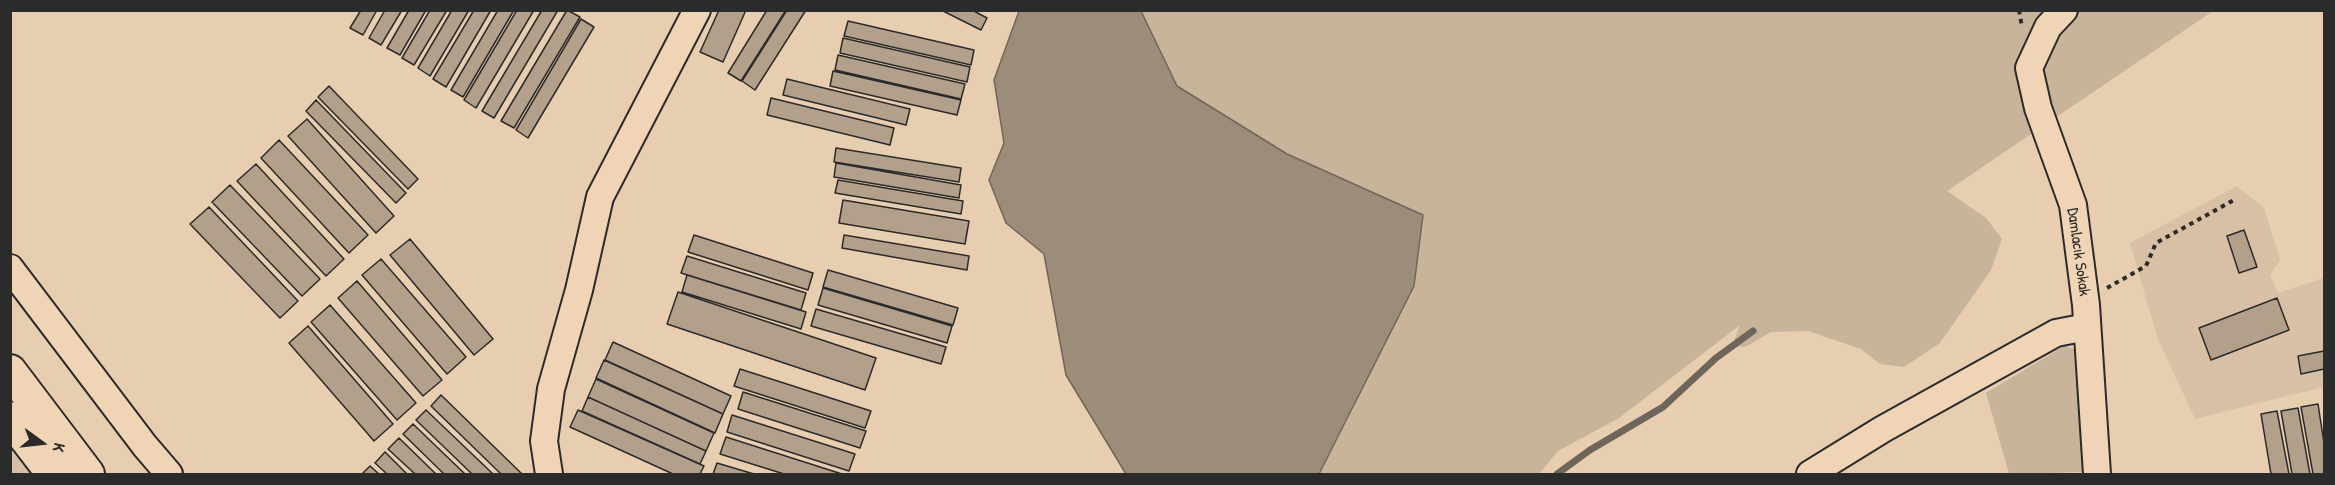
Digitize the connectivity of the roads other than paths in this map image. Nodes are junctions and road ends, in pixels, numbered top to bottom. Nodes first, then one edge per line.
1 (697, 10) edge
2 (2064, 10) edge
3 (10, 268) edge
4 (2087, 327) junction
5 (10, 371) edge
6 (10, 418) edge
7 (53, 474) edge
8 (88, 474) edge
9 (169, 474) edge
10 (549, 474) edge
11 (1810, 474) edge
12 (2097, 474) edge

1 - 10 street
2 - 4 street, Damlacık Sokak
3 - 9 street
4 - 11 street
4 - 12 street, Damlacık Sokak
5 - 8 main road
6 - 7 main road

